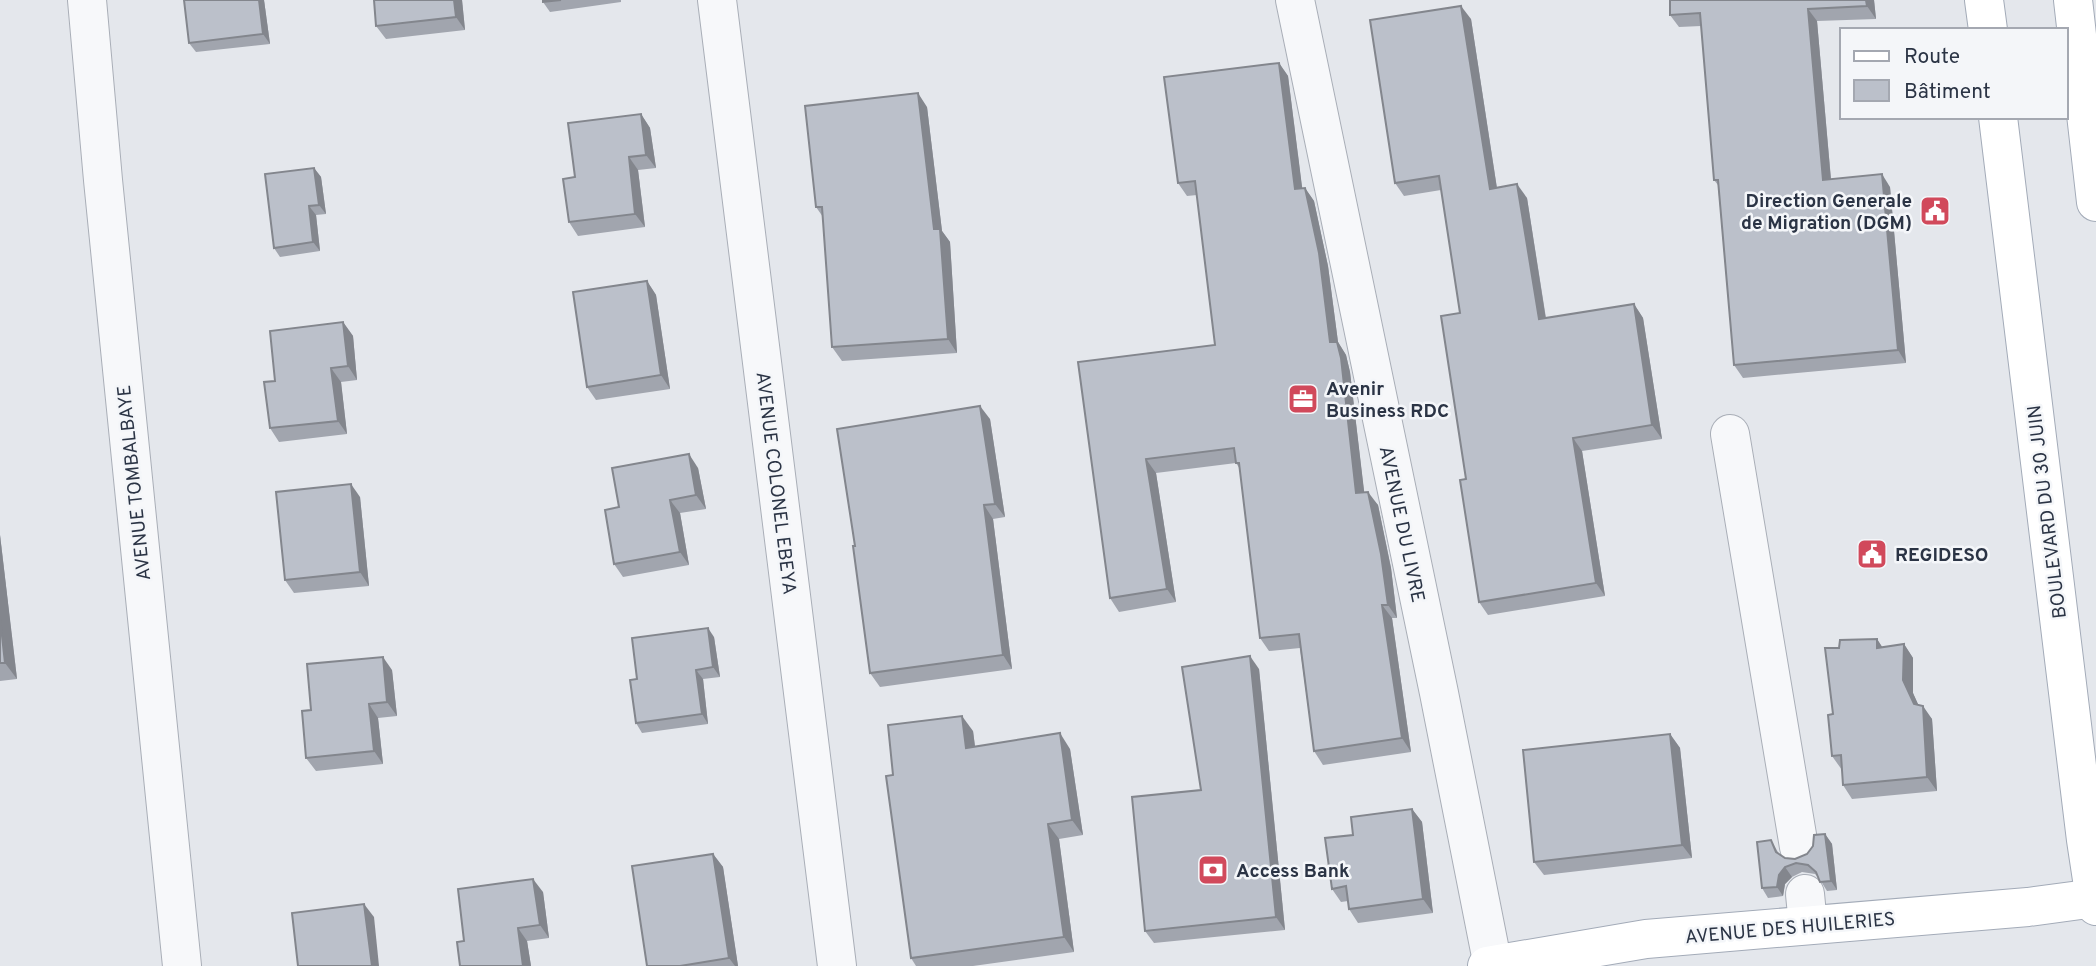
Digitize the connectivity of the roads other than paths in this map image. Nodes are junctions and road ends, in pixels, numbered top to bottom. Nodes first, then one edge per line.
1 (87, 0) edge
2 (717, 0) edge
3 (1294, 0) edge
4 (1984, 0) edge
5 (2073, 0) edge
6 (1988, 28) edge
7 (1998, 119) edge
8 (2096, 201) edge
9 (1730, 434) dead end
10 (1800, 847) dead end
11 (2095, 902) edge
12 (182, 966) edge
13 (837, 966) edge
14 (1487, 966) edge
15 (1493, 966) edge

1 - 12 street, AVENUE TOMBALBAYE
2 - 13 street, AVENUE COLONEL EBEYA
3 - 15 street, AVENUE DU LIVRE
4 - 6 main road
5 - 8 main road
7 - 11 main road, BOULEVARD DU 30 JUIN
9 - 10 street
11 - 15 main road, AVENUE DES HUILERIES
14 - 15 main road, AVENUE DES HUILERIES

